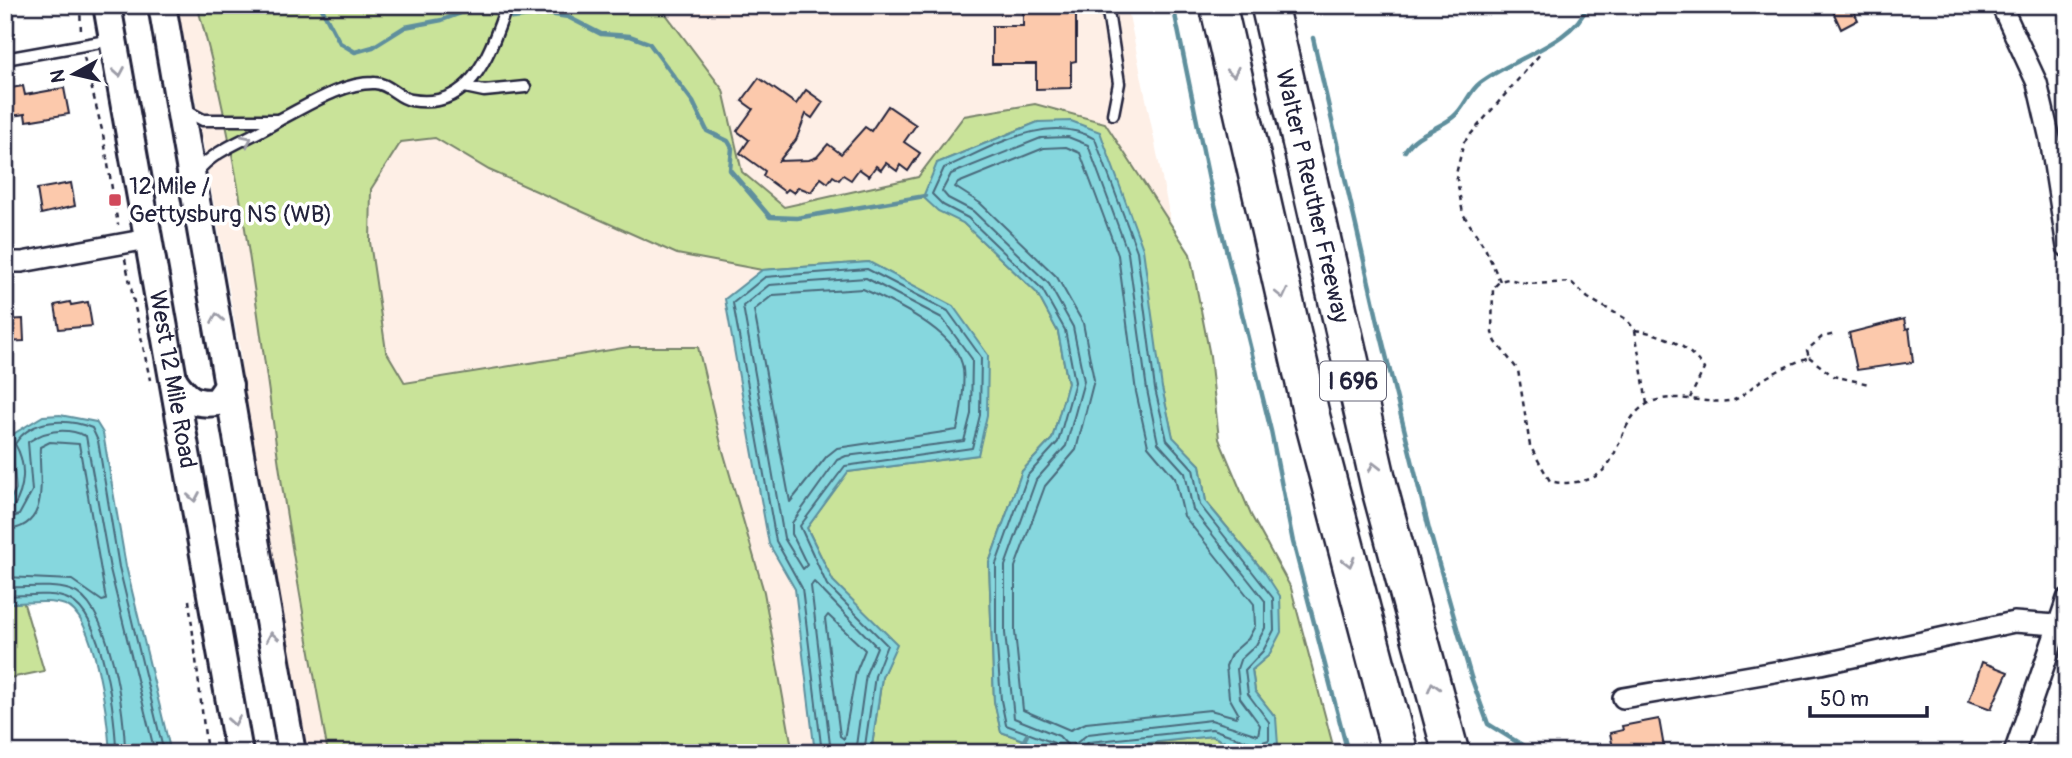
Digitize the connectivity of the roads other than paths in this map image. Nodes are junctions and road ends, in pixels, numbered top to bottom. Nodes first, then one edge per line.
1 (107, 5) edge
2 (162, 5) edge
3 (507, 5) edge
4 (1107, 5) edge
5 (1219, 5) edge
6 (1269, 5) edge
7 (2001, 5) edge
8 (113, 40) junction
9 (5, 59) edge
10 (465, 87) junction
11 (525, 87) dead end
12 (179, 103) junction
13 (1113, 114) dead end
14 (279, 120) junction
15 (192, 178) junction
16 (148, 239) junction
17 (2067, 247) edge
18 (5, 262) edge
19 (162, 382) junction
20 (229, 385) junction
21 (2067, 599) edge
22 (2057, 625) junction
23 (1623, 698) dead end
24 (239, 753) edge
25 (292, 753) edge
26 (1400, 753) edge
27 (1451, 753) edge
28 (2014, 753) edge

1 - 8 main road, West 12 Mile Road
2 - 12 main road
3 - 10 lane
4 - 13 lane
5 -> 26 highway, Walter P Reuther Freeway / I 696
27 -> 6 highway, Walter P Reuther Freeway / I 696
7 - 17 street
8 - 9 lane
8 -> 16 main road, West 12 Mile Road
10 - 11 lane
10 - 14 lane
12 - 14 lane
12 - 15 main road
15 -> 14 lane
20 -> 15 main road
16 - 18 street
16 - 19 main road, West 12 Mile Road
19 - 20 main road
19 -> 24 main road, West 12 Mile Road
25 -> 20 main road
21 - 22 street
22 - 23 street
22 - 28 street

